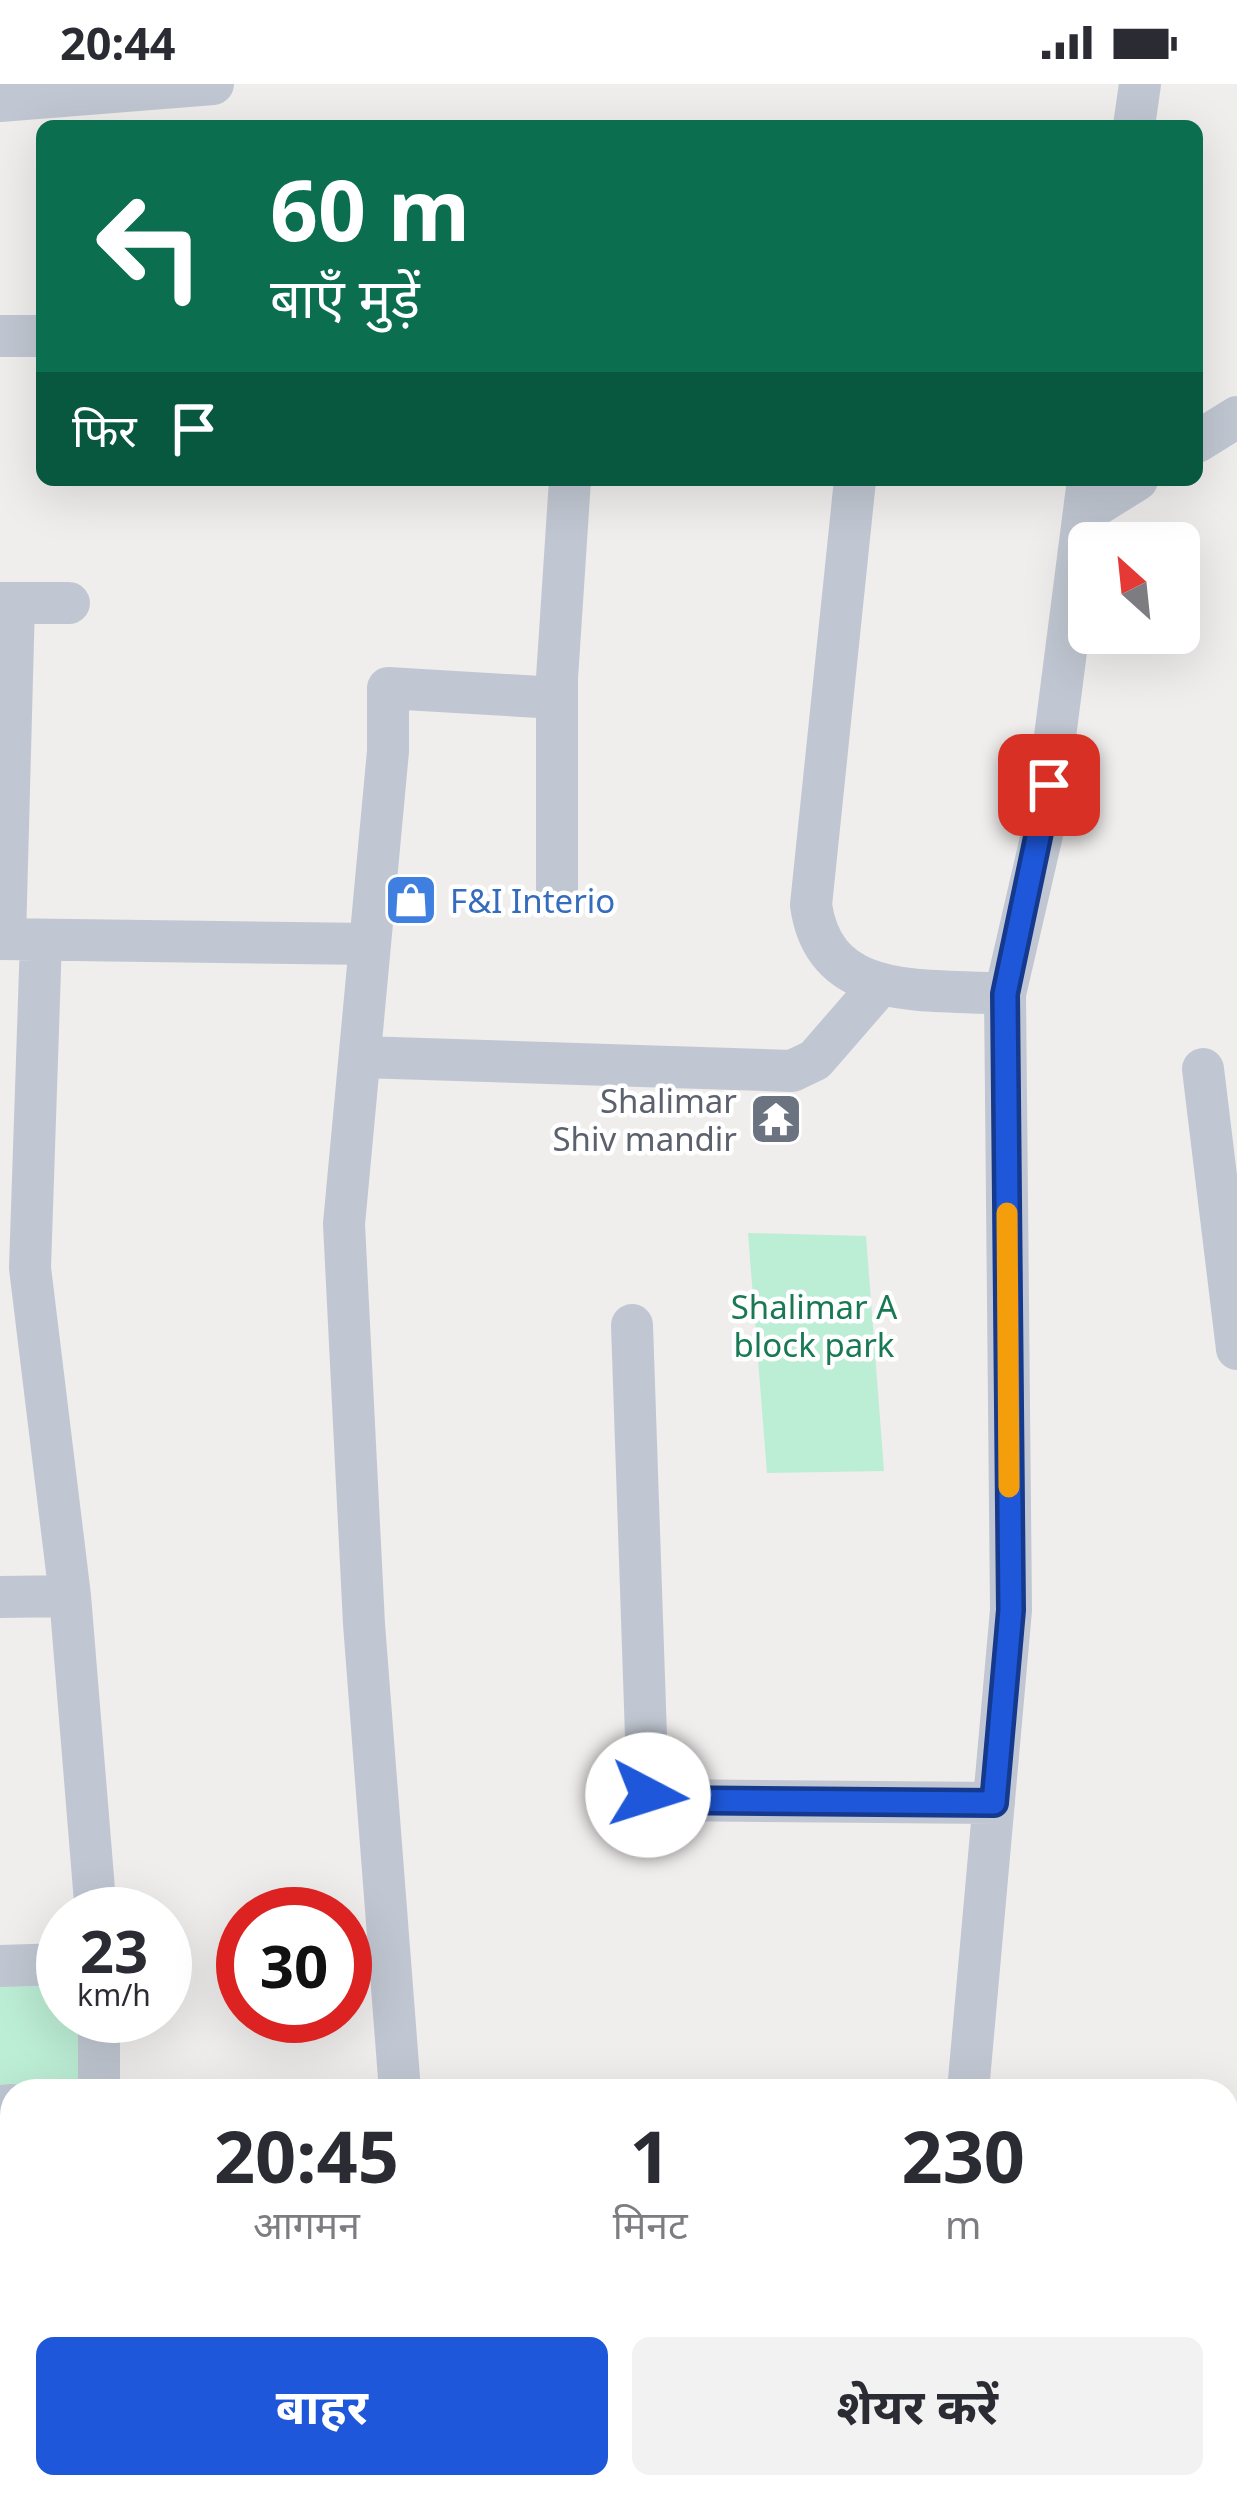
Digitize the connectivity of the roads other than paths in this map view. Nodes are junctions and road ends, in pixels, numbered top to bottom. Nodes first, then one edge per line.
1 (213, 84) edge
2 (1140, 84) edge
3 (0, 100) edge
4 (1135, 120) edge
5 (0, 336) edge
6 (36, 337) edge
7 (1237, 417) edge
8 (1203, 438) edge
9 (570, 486) edge
10 (854, 486) edge
11 (1118, 486) edge
12 (1086, 496) edge
13 (7, 603) edge
14 (69, 603) dead end
15 (557, 698) junction
16 (557, 893) dead end
17 (16, 939) edge
18 (370, 944) junction
19 (880, 984) junction
20 (1005, 994) junction
21 (362, 1057) junction
22 (1204, 1069) dead end
23 (15, 1268) edge
24 (632, 1325) dead end
25 (1237, 1349) edge
26 (70, 1596) junction
27 (0, 1597) edge
28 (994, 1803) junction
29 (94, 1887) edge
30 (36, 1965) edge
31 (0, 1966) edge
32 (100, 2043) edge
33 (99, 2079) edge
34 (399, 2079) edge
35 (969, 2079) edge

1 - 3 street
2 - 4 street
5 - 6 street
7 - 8 street
9 - 15 street
10 - 19 street
11 - 12 street
12 - 20 street
13 - 14 street
13 - 17 street
15 - 16 street
15 - 18 street
17 - 18 street
17 - 23 street
18 - 21 street
19 - 20 street
19 - 21 street
20 - 28 street
21 - 34 street
22 - 25 street
23 - 26 street
24 - 28 street
26 - 27 street
26 - 29 street
28 - 35 street
30 - 31 street
32 - 33 street

